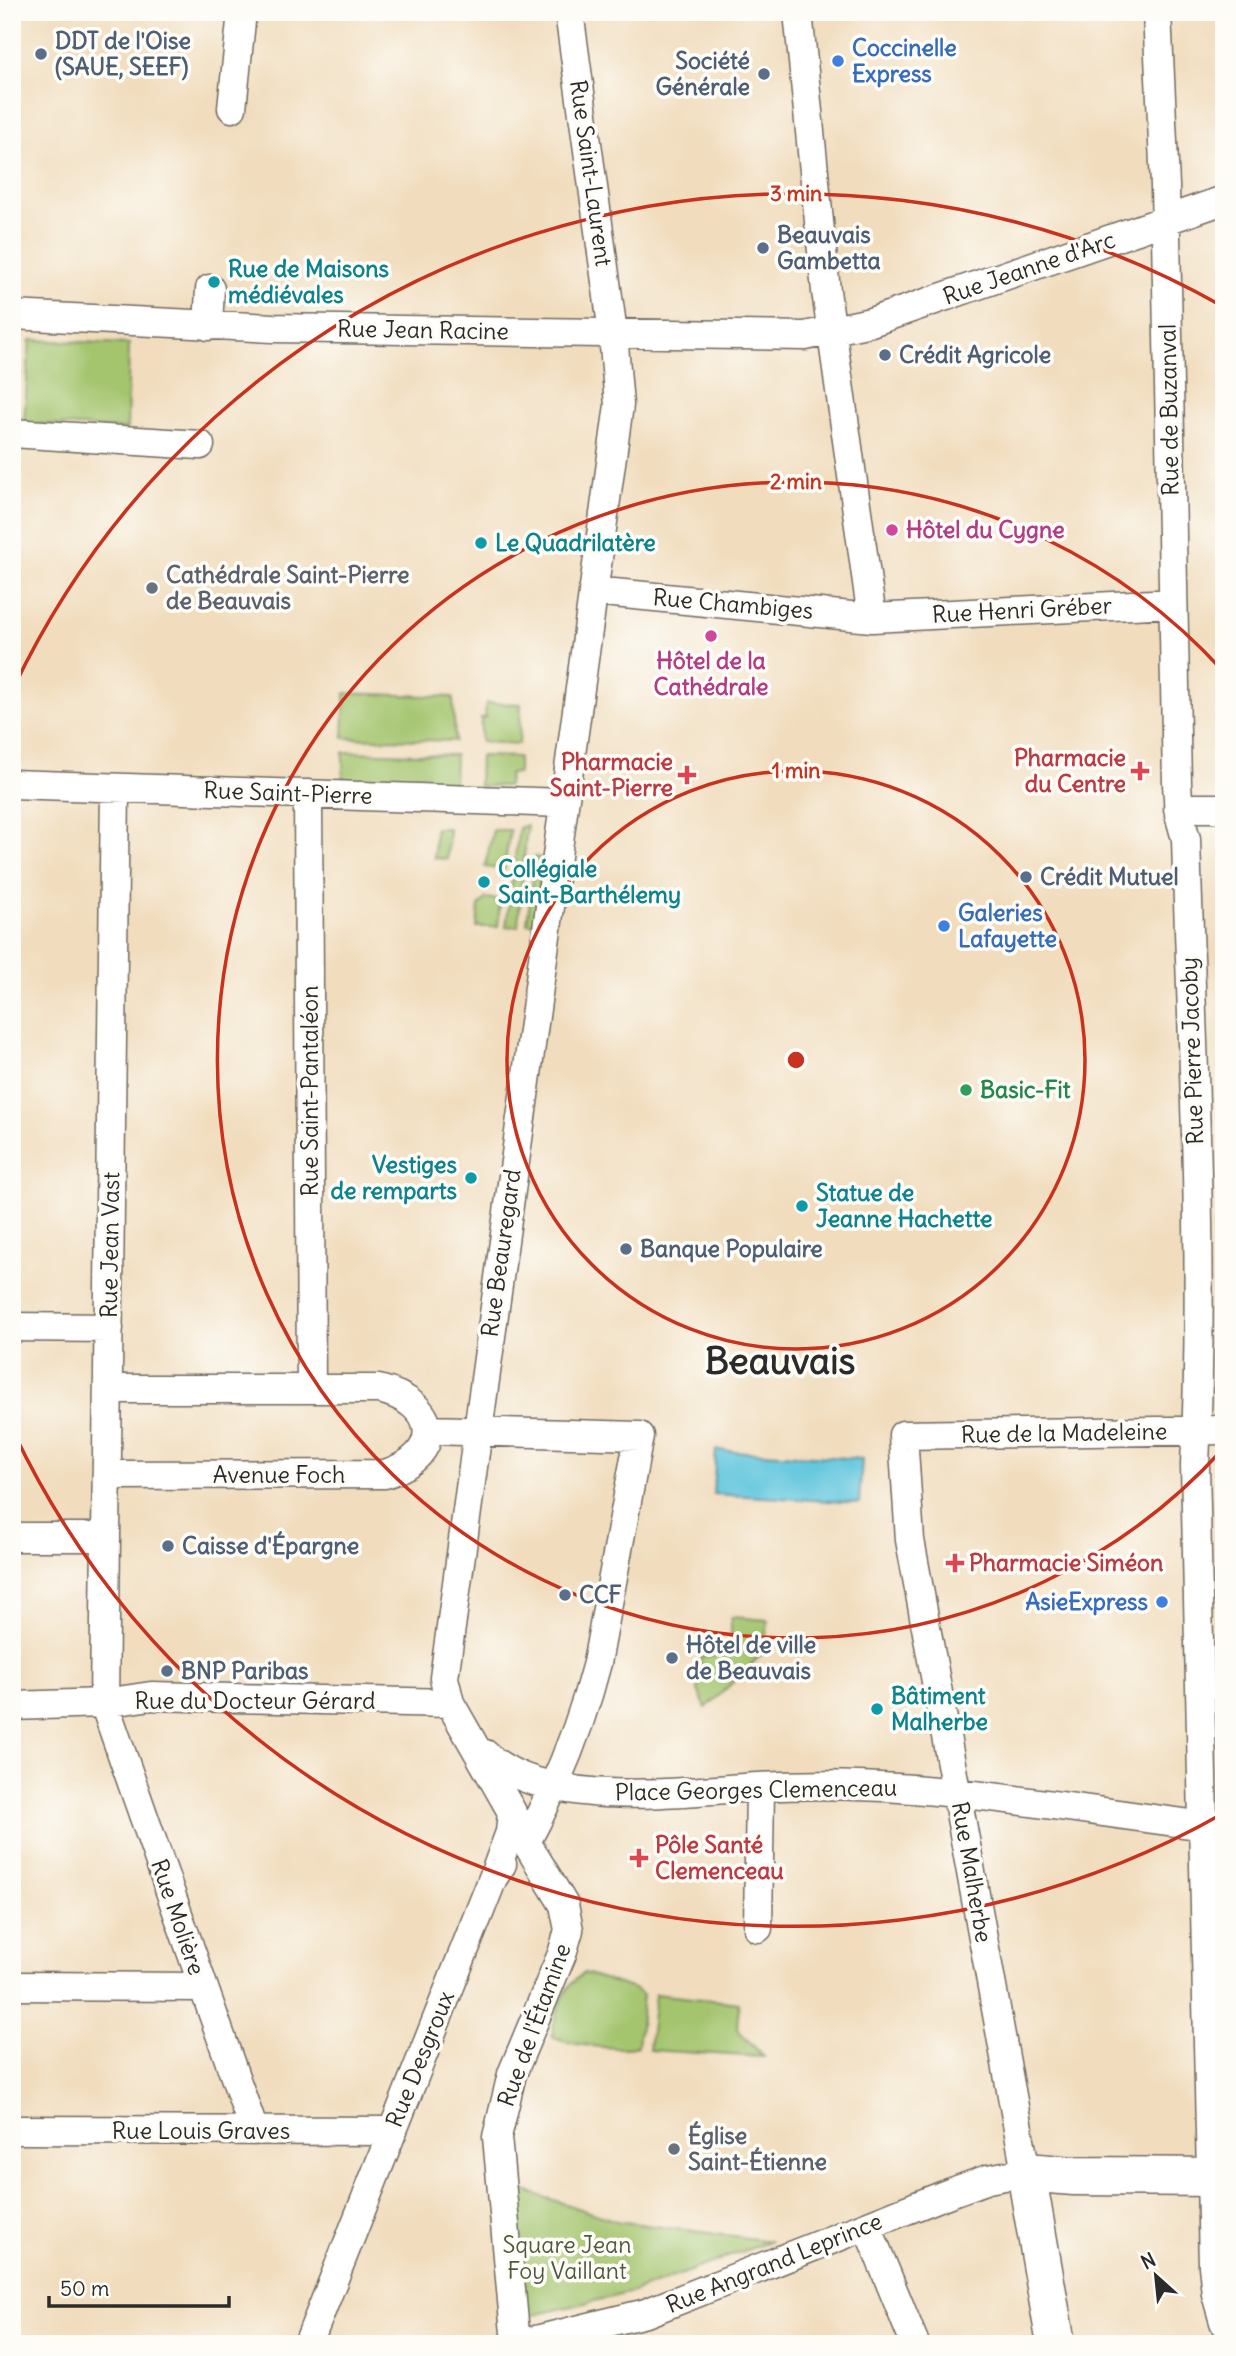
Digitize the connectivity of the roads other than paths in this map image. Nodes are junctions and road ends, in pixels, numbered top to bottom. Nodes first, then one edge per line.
1 (242, 12) edge
2 (569, 12) edge
3 (798, 12) edge
4 (1157, 12) edge
5 (232, 108) dead end
6 (1224, 200) edge
7 (1165, 220) junction
8 (209, 289) dead end
9 (12, 315) edge
10 (208, 326) junction
11 (833, 331) junction
12 (613, 333) junction
13 (12, 433) edge
14 (200, 445) dead end
15 (593, 591) junction
16 (1172, 603) junction
17 (872, 618) junction
18 (12, 784) edge
19 (115, 788) junction
20 (308, 794) junction
21 (564, 803) junction
22 (1178, 808) junction
23 (1224, 808) edge
24 (12, 1327) edge
25 (109, 1328) junction
26 (311, 1388) junction
27 (108, 1389) junction
28 (429, 1430) junction
29 (1210, 1430) edge
30 (476, 1432) junction
31 (903, 1435) joint
32 (107, 1475) junction
33 (106, 1536) junction
34 (12, 1537) edge
35 (104, 1703) junction
36 (450, 1703) junction
37 (12, 1706) edge
38 (475, 1743) junction
39 (554, 1786) junction
40 (760, 1787) junction
41 (958, 1793) junction
42 (1213, 1826) edge
43 (526, 1842) joint
44 (493, 1878) junction
45 (758, 1928) dead end
46 (12, 1986) edge
47 (202, 1987) junction
48 (12, 2130) edge
49 (254, 2131) junction
50 (390, 2131) junction
51 (1026, 2172) junction
52 (1218, 2177) edge
53 (867, 2226) junction
54 (1224, 2322) edge
55 (308, 2344) edge
56 (517, 2344) edge
57 (915, 2344) edge
58 (1056, 2344) edge

1 - 5 street
2 - 12 street, Rue Saint-Laurent
3 - 11 street
4 - 7 street, Rue de Buzanval
6 - 7 street, Rue Jeanne d'Arc
7 - 11 street, Rue Jeanne d'Arc
7 - 16 street, Rue de Buzanval
8 - 10 street
9 - 10 street, Rue Jean Racine
10 - 12 street, Rue Jean Racine
11 - 12 street, Rue Jean Racine
11 - 17 street
12 - 15 street, Rue Saint-Laurent
13 - 14 street
15 - 17 street, Rue Chambiges
15 - 21 street, Rue Beauregard
16 - 17 street, Rue Henri Gréber
16 - 22 street, Rue de Buzanval
18 - 19 street, Rue Saint-Pierre
19 - 20 street, Rue Saint-Pierre
19 - 25 street, Rue Jean Vast
20 - 21 street, Rue Saint-Pierre
20 - 26 street, Rue Saint-Pantaléon
21 - 30 street, Rue Beauregard
22 - 23 street
22 - 29 street, Rue Pierre Jacoby
24 - 25 street
25 - 27 street, Rue Jean Vast
26 - 27 street
26 - 28 street
27 - 32 street, Rue Jean Vast
28 - 30 street
28 - 32 street, Avenue Foch
29 - 31 street, Rue de la Madeleine
29 - 42 street, Rue Pierre Jacoby
30 - 36 street, Rue Beauregard
30 - 39 street, Rue Desgroux
31 - 41 street, Rue Malherbe
32 - 33 street, Rue Jean Vast
33 - 34 street
33 - 35 street, Rue Jean Vast
35 - 36 street, Rue du Docteur Gérard
35 - 37 street, Rue du Docteur Gérard
35 - 47 street, Rue Molière
36 - 38 street
38 - 39 street
38 - 44 street
39 - 40 street, Place Georges Clemenceau
39 - 43 street, Rue Desgroux
39 - 44 street, Rue Desgroux
40 - 41 street, Place Georges Clemenceau
40 - 45 street
41 - 42 street, Place Georges Clemenceau
41 - 51 street, Rue Malherbe
42 - 52 street, Rue Pierre Jacoby
43 - 56 street, Rue de l'Étamine
44 - 50 street, Rue Desgroux
46 - 47 street
47 - 49 street, Rue Molière
48 - 49 street, Rue Louis Graves
49 - 50 street, Rue Louis Graves
50 - 55 street, Rue Desgroux
51 - 52 street
51 - 53 street, Rue Angrand Leprince
51 - 58 street
52 - 54 street, Rue Pierre Jacoby
53 - 56 street, Rue Angrand Leprince
53 - 57 street

